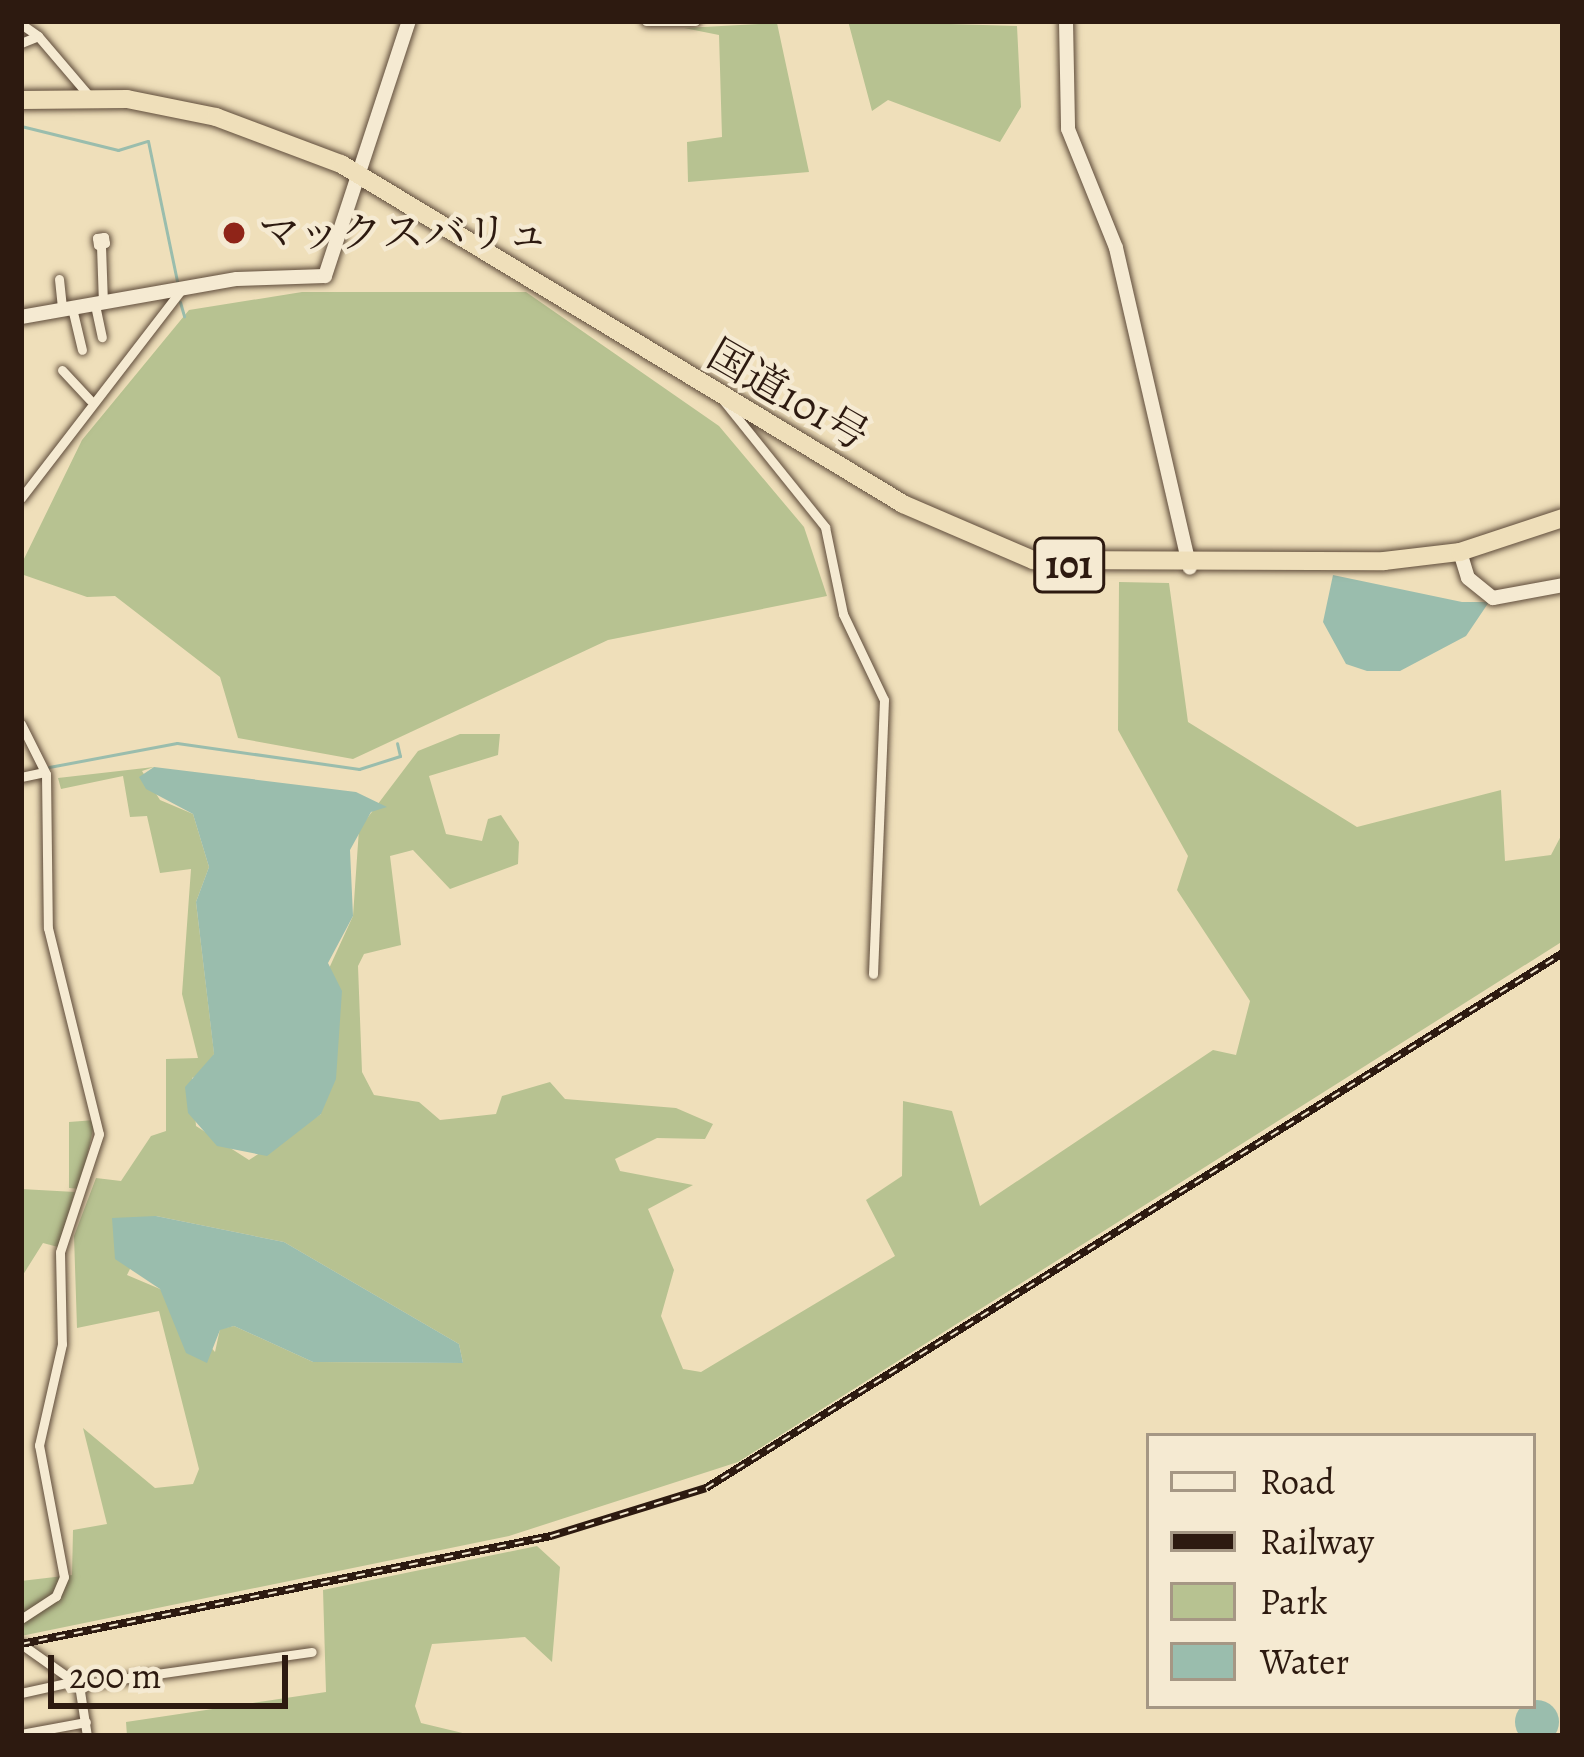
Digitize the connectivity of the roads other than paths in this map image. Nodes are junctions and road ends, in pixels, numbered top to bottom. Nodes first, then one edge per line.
1 (409, 21) edge
2 (646, 21) edge
3 (695, 21) edge
4 (1066, 21) edge
5 (21, 24) edge
6 (38, 36) junction
7 (21, 43) edge
8 (91, 98) junction
9 (21, 100) edge
10 (364, 178) junction
11 (101, 245) dead end
12 (59, 279) dead end
13 (182, 289) junction
14 (99, 304) junction
15 (67, 309) junction
16 (21, 316) edge
17 (102, 338) dead end
18 (82, 350) dead end
19 (62, 370) dead end
20 (719, 396) junction
21 (90, 400) junction
22 (21, 497) edge
23 (1563, 518) edge
24 (1460, 553) junction
25 (1190, 568) junction
26 (1563, 585) edge
27 (21, 724) edge
28 (21, 766) edge
29 (40, 768) junction
30 (21, 777) edge
31 (873, 974) dead end
32 (21, 1618) edge
33 (21, 1644) edge
34 (312, 1652) dead end
35 (77, 1683) junction
36 (21, 1693) edge
37 (86, 1721) junction
38 (21, 1734) edge
39 (87, 1736) edge

1 - 10 street
2 - 3 street
4 - 25 street
5 - 6 street
6 - 7 street
6 - 8 street
8 - 9 highway, 国道101号 / 101
8 - 10 highway, 国道101号 / 101
10 - 13 street
10 - 20 highway, 国道101号 / 101
11 - 14 street
12 - 15 street
13 - 14 street
13 - 21 street
14 - 15 street
14 - 17 street
15 - 16 street
15 - 18 street
19 - 21 street
20 - 25 highway, 国道101号 / 101
20 - 31 street
21 - 22 street
23 - 24 highway, 国道101号 / 101
24 - 25 highway, 国道101号 / 101
24 - 26 street
27 - 29 street
28 - 29 street
29 - 30 street
29 - 32 street
33 - 35 street
34 - 35 street
35 - 36 street
35 - 37 street
37 - 38 street
37 - 39 street

